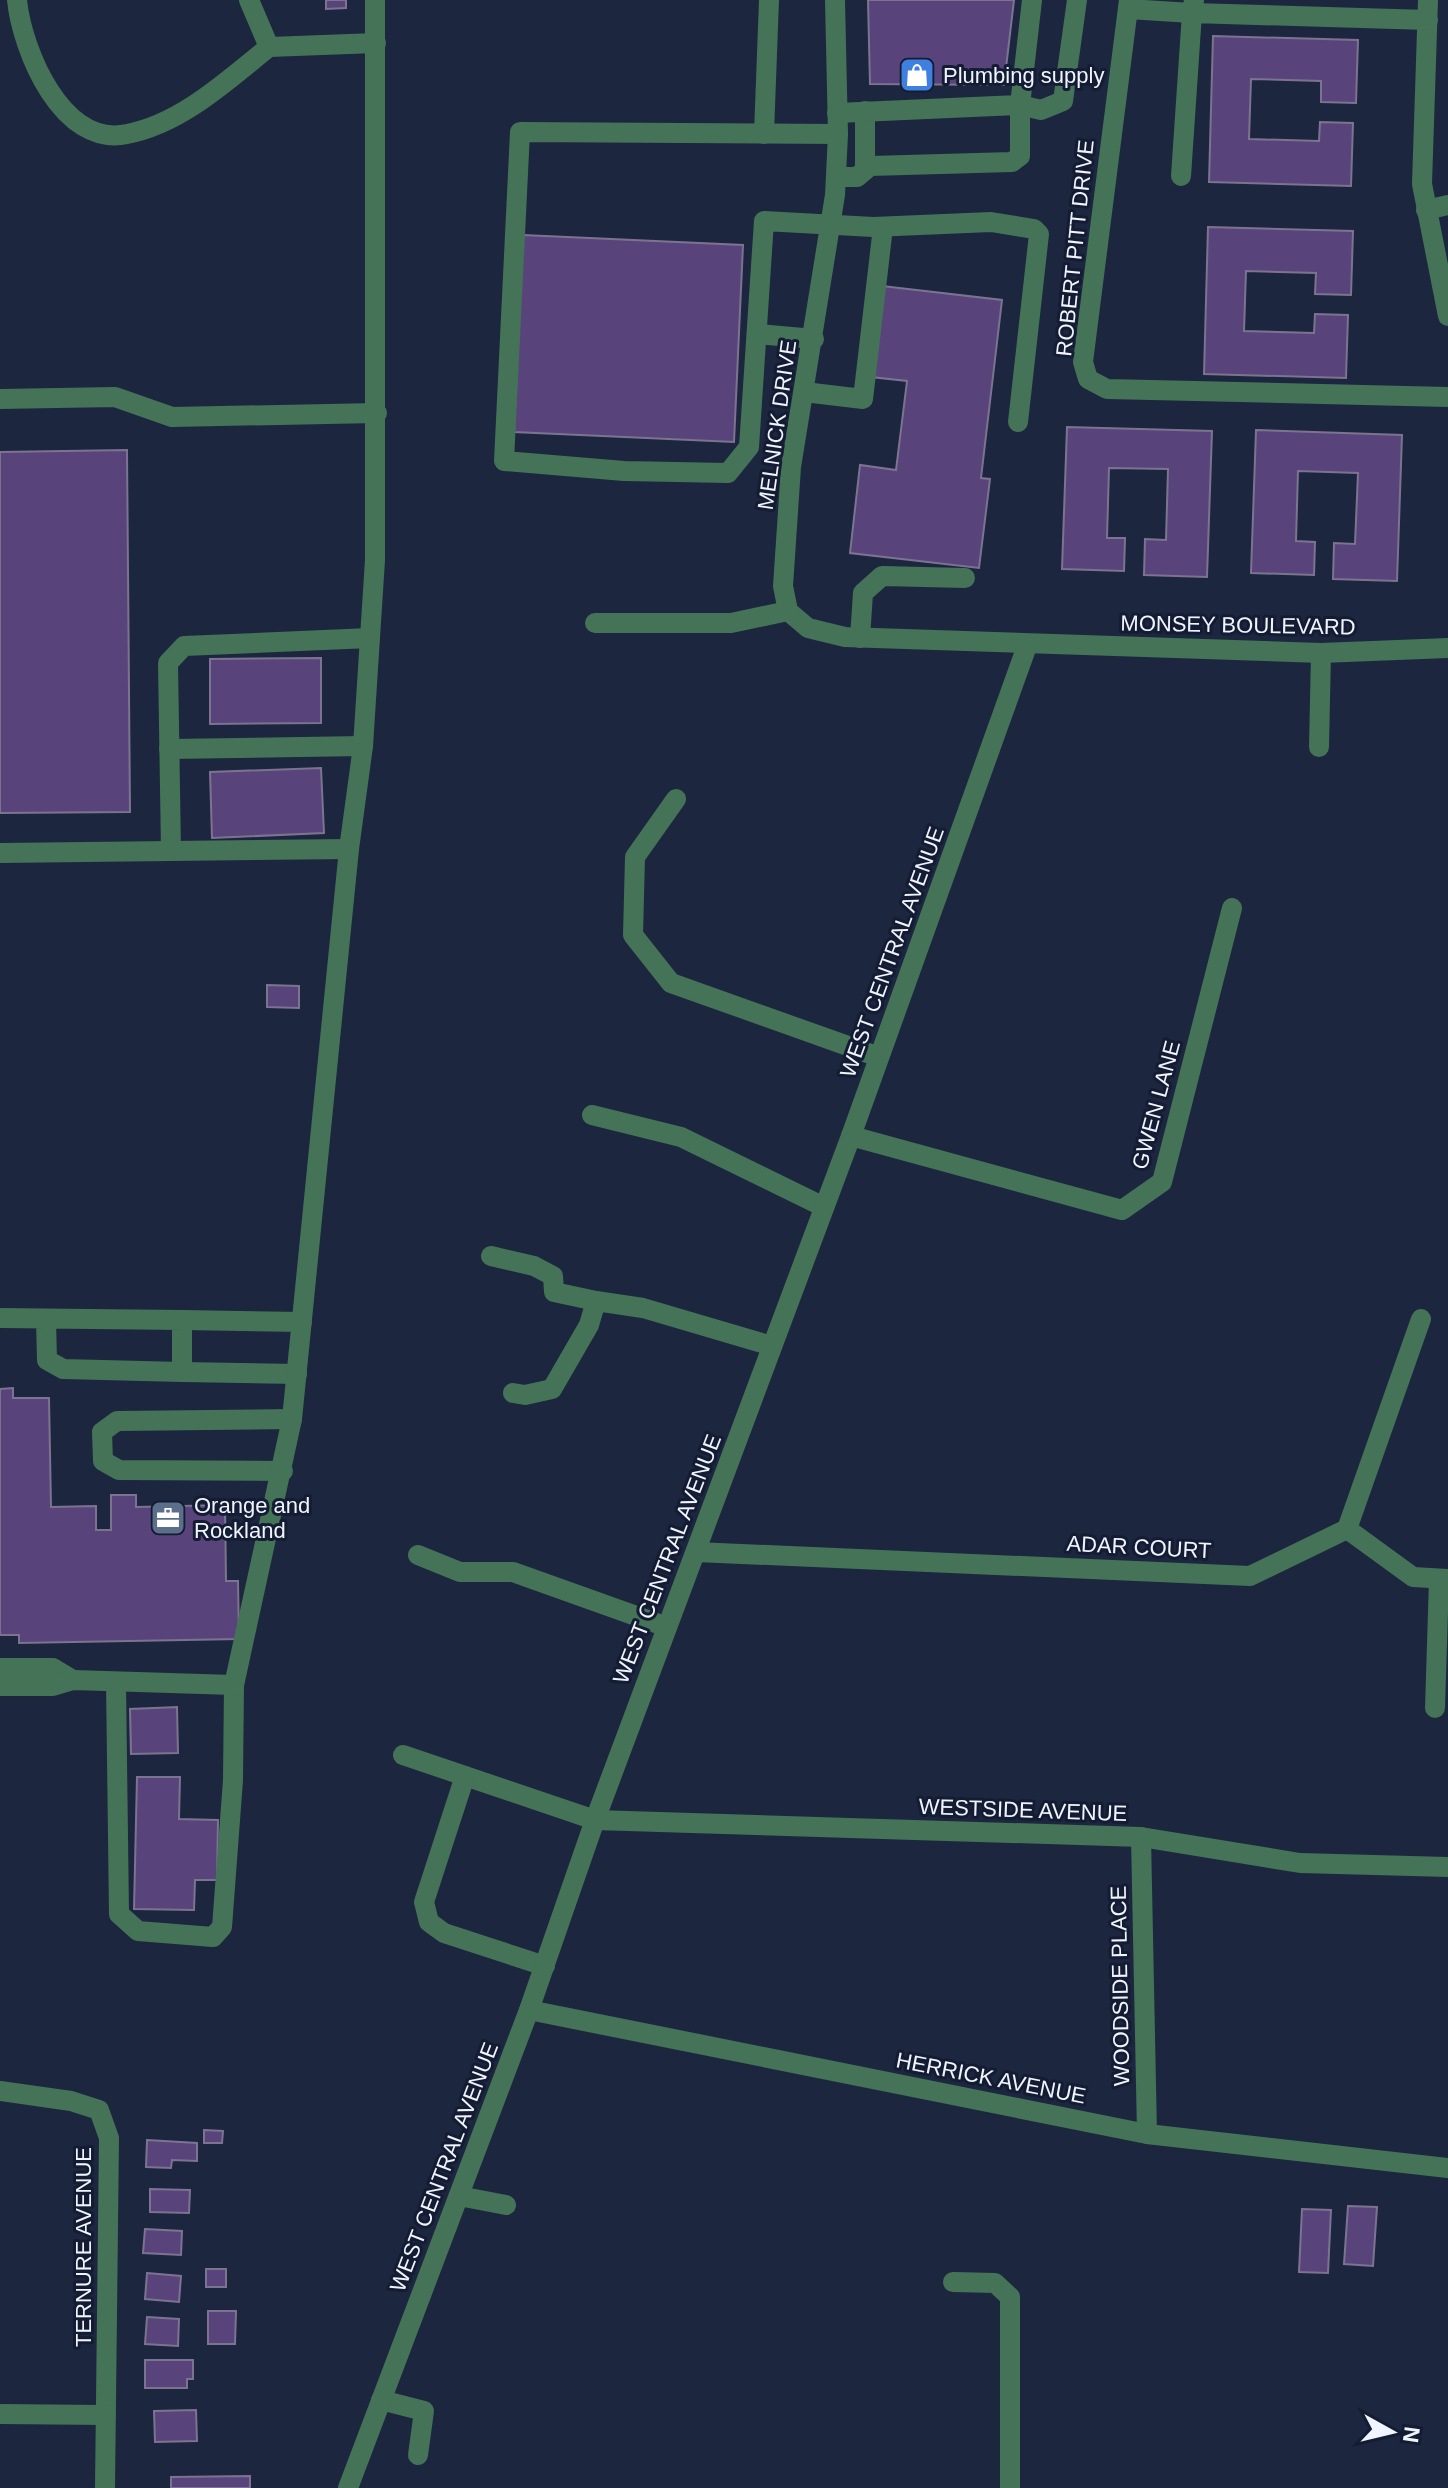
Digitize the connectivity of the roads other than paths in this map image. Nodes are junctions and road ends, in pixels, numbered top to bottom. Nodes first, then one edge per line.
1 (17, 0) edge
2 (249, 0) edge
3 (375, 0) edge
4 (769, 0) edge
5 (835, 0) edge
6 (1032, 0) edge
7 (1077, 0) edge
8 (1128, 4) edge
9 (1193, 6) edge
10 (1428, 10) edge
11 (376, 43) junction
12 (269, 47) junction
13 (1020, 105) junction
14 (865, 111) junction
15 (837, 113) junction
16 (764, 134) junction
17 (838, 134) junction
18 (865, 170) junction
19 (1181, 176) dead end
20 (836, 177) junction
21 (1448, 205) edge
22 (1426, 210) junction
23 (829, 225) junction
24 (883, 227) junction
25 (1448, 316) edge
26 (758, 334) junction
27 (814, 339) junction
28 (804, 392) junction
29 (1448, 397) edge
30 (0, 399) edge
31 (377, 413) junction
32 (1018, 422) dead end
33 (965, 578) dead end
34 (788, 611) junction
35 (595, 623) dead end
36 (370, 638) junction
37 (860, 638) junction
38 (1027, 646) junction
39 (1448, 648) edge
40 (1321, 653) junction
41 (363, 746) junction
42 (1319, 747) dead end
43 (169, 749) junction
44 (676, 799) dead end
45 (349, 849) junction
46 (171, 851) junction
47 (0, 853) edge
48 (1232, 908) dead end
49 (879, 1057) junction
50 (592, 1115) dead end
51 (851, 1136) junction
52 (824, 1207) junction
53 (491, 1256) dead end
54 (596, 1301) junction
55 (0, 1318) edge
56 (46, 1319) junction
57 (1421, 1319) dead end
58 (182, 1320) junction
59 (302, 1322) junction
60 (772, 1346) junction
61 (182, 1372) junction
62 (297, 1374) junction
63 (513, 1393) dead end
64 (292, 1419) junction
65 (283, 1471) junction
66 (1347, 1529) junction
67 (696, 1552) junction
68 (418, 1555) dead end
69 (1444, 1579) edge
70 (667, 1627) junction
71 (0, 1668) edge
72 (73, 1680) junction
73 (116, 1682) junction
74 (234, 1685) junction
75 (0, 1686) edge
76 (1435, 1708) dead end
77 (403, 1755) dead end
78 (465, 1776) junction
79 (595, 1820) junction
80 (1141, 1837) junction
81 (1448, 1867) edge
82 (545, 1966) junction
83 (529, 2010) junction
84 (0, 2091) edge
85 (1147, 2134) junction
86 (1448, 2168) edge
87 (459, 2196) junction
88 (506, 2205) dead end
89 (953, 2282) dead end
90 (381, 2400) junction
91 (0, 2414) edge
92 (106, 2415) junction
93 (418, 2455) dead end
94 (105, 2488) edge
95 (348, 2488) edge
96 (1010, 2488) edge

1 - 12 street
2 - 12 street
3 - 11 street
4 - 16 street
5 - 15 street, MELNICK DRIVE
6 - 13 street
7 - 13 street
8 - 9 street
8 - 29 street, ROBERT PITT DRIVE
9 - 10 street
9 - 19 street
10 - 22 street
11 - 12 street
11 - 31 street
13 - 14 street
13 - 18 street
14 - 15 street
14 - 18 street
15 - 17 street, MELNICK DRIVE
16 - 17 street
16 - 26 street
17 - 20 street, MELNICK DRIVE
18 - 20 street
20 - 23 street, MELNICK DRIVE
21 - 22 street
22 - 25 street
23 - 24 street
23 - 26 street
23 - 27 street, MELNICK DRIVE
24 - 28 street
24 - 32 street
26 - 27 street
27 - 28 street, MELNICK DRIVE
28 - 34 street, MELNICK DRIVE
30 - 31 street
31 - 36 street
33 - 37 street
34 - 35 street
34 - 37 street
36 - 41 street
36 - 43 street
37 - 38 street
38 - 40 street, MONSEY BOULEVARD
38 - 49 street, WEST CENTRAL AVENUE
39 - 40 street, MONSEY BOULEVARD
40 - 42 street
41 - 43 street
41 - 45 street
43 - 46 street
44 - 49 street
45 - 46 street
45 - 59 street
46 - 47 street
48 - 51 street, GWEN LANE
49 - 51 street, WEST CENTRAL AVENUE
50 - 52 street
51 - 52 street, WEST CENTRAL AVENUE
52 - 60 street, WEST CENTRAL AVENUE
53 - 54 street
54 - 60 street
54 - 63 street
55 - 56 street
56 - 58 street
56 - 61 street
57 - 66 street
58 - 59 street
58 - 61 street
59 - 62 street
60 - 67 street, WEST CENTRAL AVENUE
61 - 62 street
62 - 64 street
64 - 65 street
64 - 65 street
65 - 74 street
66 - 67 street, ADAR COURT
66 - 69 street
67 - 70 street, WEST CENTRAL AVENUE
68 - 70 street
69 - 76 street
70 - 79 street, WEST CENTRAL AVENUE
71 - 72 street
72 - 73 street
72 - 75 street
73 - 74 street
73 - 74 street
77 - 78 street, WESTSIDE AVENUE
78 - 79 street, WESTSIDE AVENUE
78 - 82 street
79 - 80 street, WESTSIDE AVENUE
79 - 82 street, WEST CENTRAL AVENUE
80 - 81 street, WESTSIDE AVENUE
80 - 85 street, WOODSIDE PLACE
82 - 83 street, WEST CENTRAL AVENUE
83 - 85 street, HERRICK AVENUE
83 - 87 street, WEST CENTRAL AVENUE
84 - 92 street, TERNURE AVENUE
85 - 86 street, HERRICK AVENUE
87 - 88 street
87 - 90 street, WEST CENTRAL AVENUE
89 - 96 street
90 - 93 street
90 - 95 street, WEST CENTRAL AVENUE
91 - 92 street
92 - 94 street, TERNURE AVENUE

